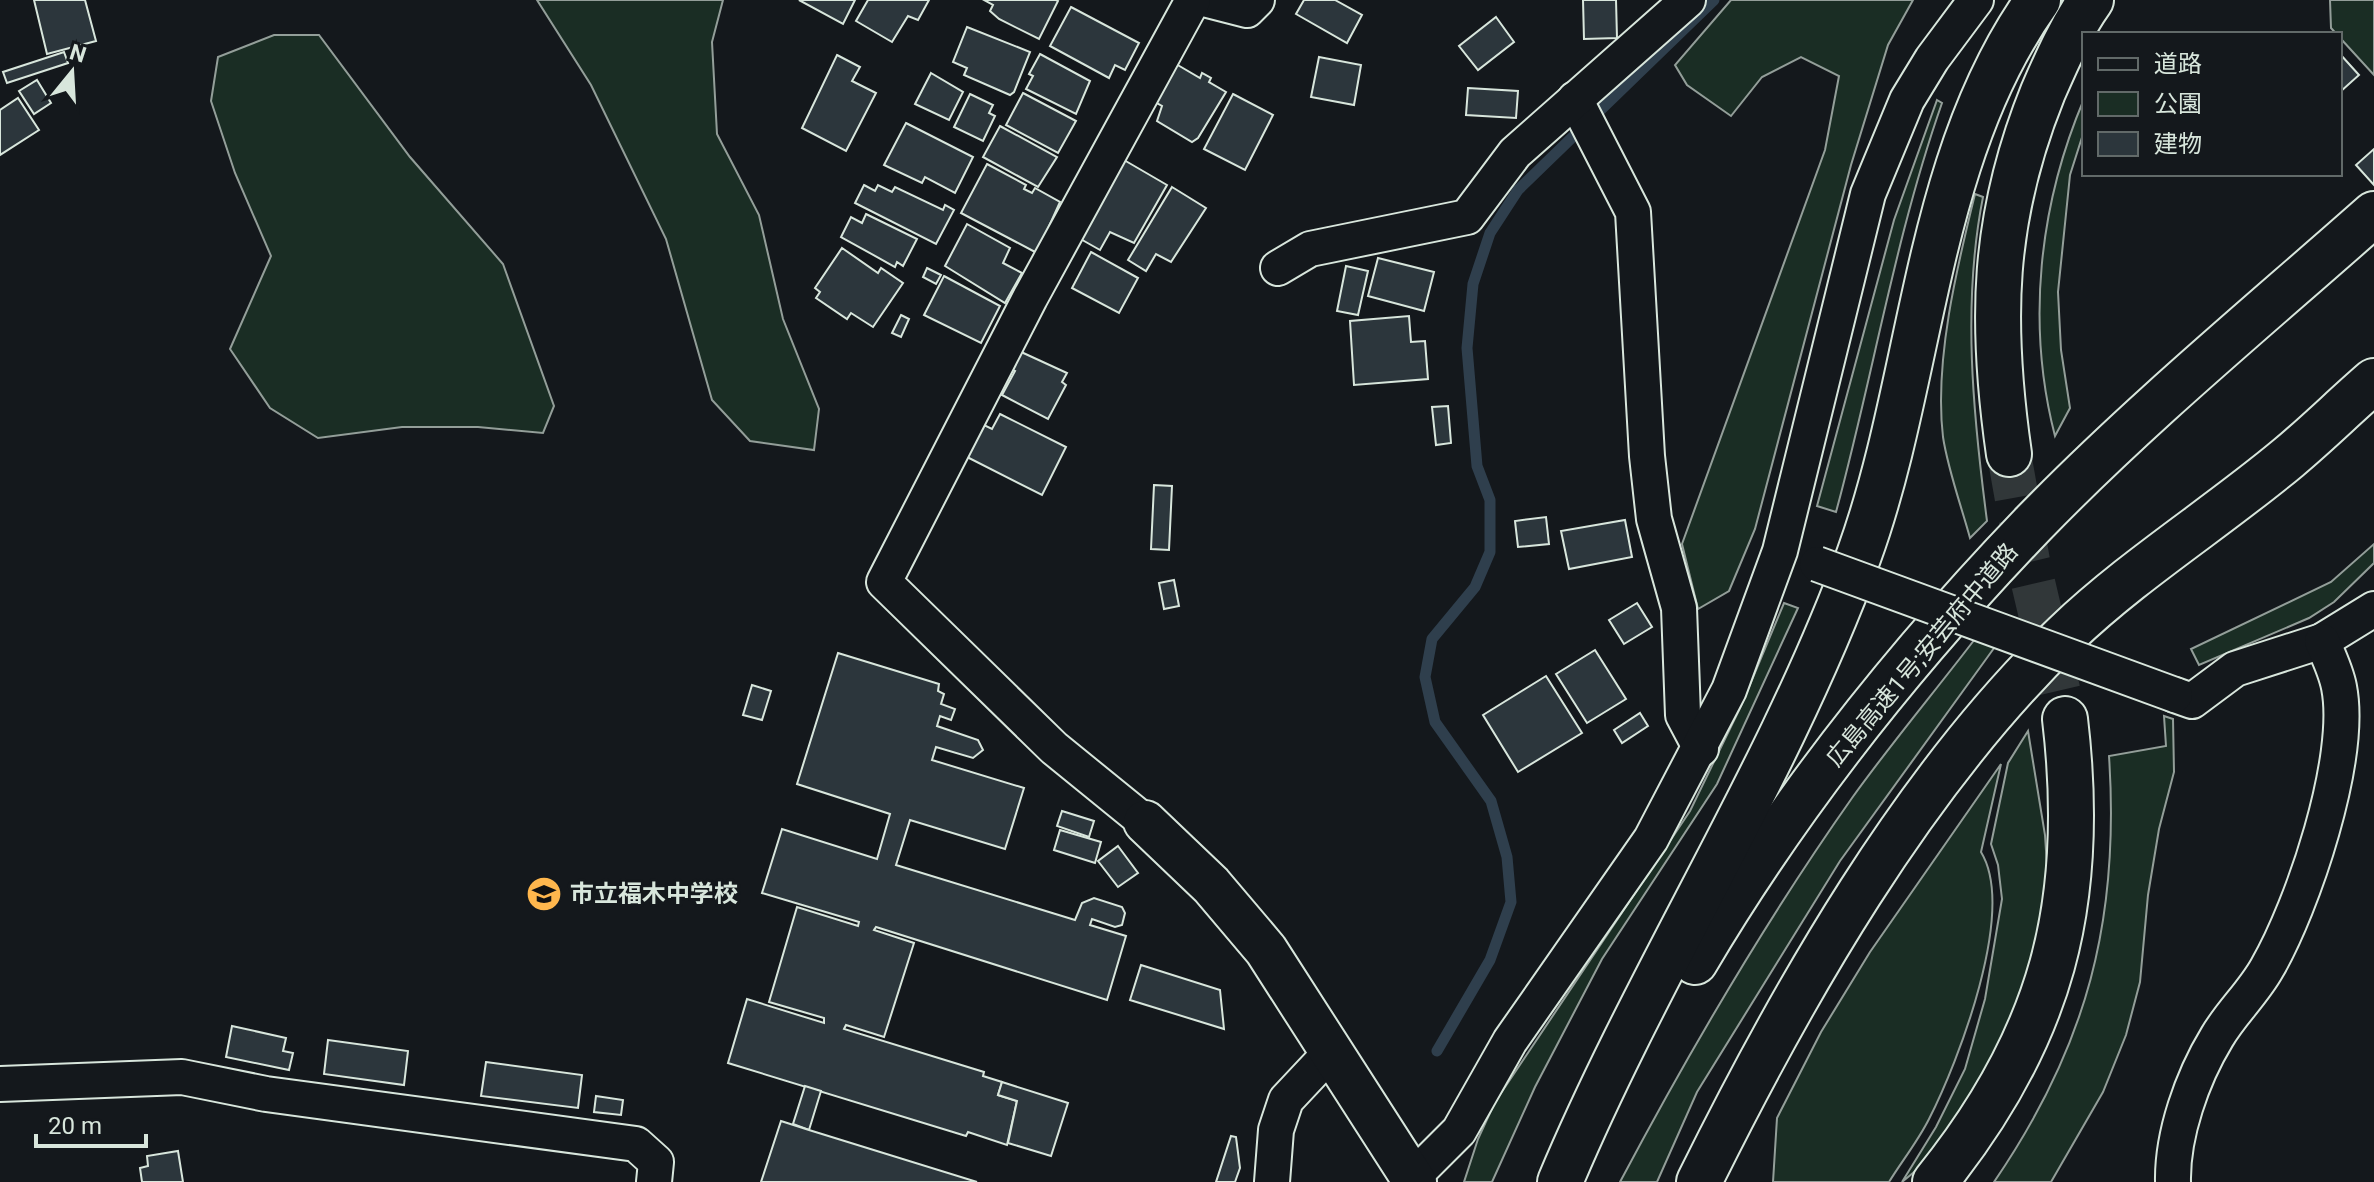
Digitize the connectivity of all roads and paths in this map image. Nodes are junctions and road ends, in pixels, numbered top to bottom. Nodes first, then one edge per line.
1 (1193, 0) edge
2 (1208, 0) edge
3 (1257, 0) edge
4 (1688, 0) edge
5 (1976, 0) edge
6 (2038, 0) edge
7 (2091, 0) edge
8 (1575, 99) junction
9 (2374, 214) edge
10 (1278, 268) dead end
11 (2374, 381) edge
12 (2009, 454) tunnel mouth
13 (1780, 551) junction
14 (2374, 609) edge
15 (2322, 641) junction
16 (2065, 719) tunnel mouth
17 (1701, 749) junction
18 (1145, 822) joint
19 (1332, 1051) junction
20 (0, 1084) edge
21 (1413, 1180) edge
22 (654, 1182) edge
23 (1272, 1182) edge
24 (1560, 1182) edge
25 (1575, 1182) edge
26 (1699, 1182) edge
27 (1935, 1182) edge
28 (2173, 1182) edge

1 - 18 street
2 - 3 street
4 - 8 street
5 - 13 street
6 - 24 highway
7 - 12 highway
8 - 10 street
8 - 17 street
9 - 25 highway, 広島高速1号;安芸府中道路
11 - 26 highway
13 - 15 street, bridge
13 - 17 street
14 - 15 street
15 - 28 street
16 - 27 highway
17 - 21 street
18 - 19 street
19 - 21 street
19 - 23 street
20 - 22 street

